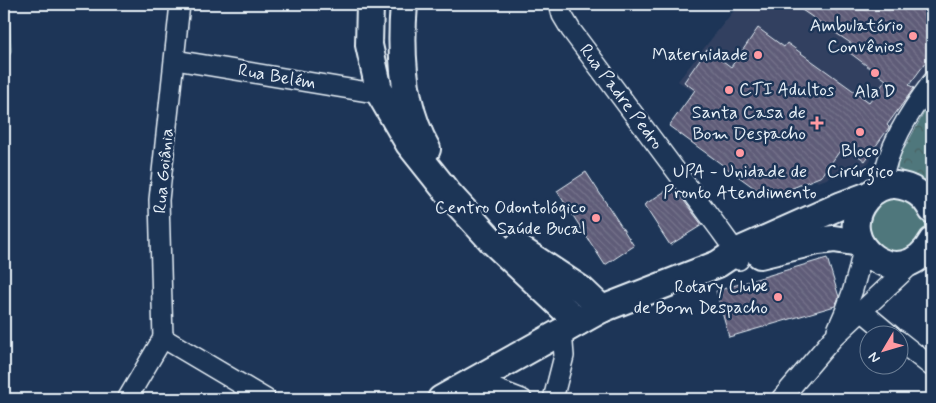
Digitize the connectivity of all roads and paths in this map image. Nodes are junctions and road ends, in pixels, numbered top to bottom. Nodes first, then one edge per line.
1 (180, 4) edge
2 (370, 4) edge
3 (404, 4) edge
4 (559, 4) edge
5 (175, 60) junction
6 (932, 82) edge
7 (380, 94) junction
8 (407, 95) junction
9 (432, 166) junction
10 (875, 191) junction
11 (931, 203) edge
12 (862, 246) junction
13 (925, 250) edge
14 (731, 259) junction
15 (602, 309) junction
16 (862, 311) junction
17 (570, 326) junction
18 (880, 326) edge
19 (163, 338) junction
20 (833, 338) junction
21 (908, 347) edge
22 (930, 362) edge
23 (475, 380) junction
24 (127, 399) edge
25 (266, 399) edge
26 (441, 399) edge
27 (522, 399) edge
28 (553, 399) edge
29 (781, 399) edge

1 - 5 street, Rua Goiânia
2 - 7 main road
3 - 8 main road
4 - 14 street, Rua Padre Pedro
5 - 7 street, Rua Belém
5 - 19 street, Rua Goiânia
6 - 10 street
7 - 8 street, Rua Belém
7 - 9 main road
8 - 9 main road
9 - 15 main road
9 - 17 main road
10 - 11 main road
10 - 12 main road
10 - 14 main road
12 - 13 main road
12 - 14 main road
12 - 20 street
13 - 16 street
14 - 15 main road
15 - 17 main road
16 - 18 street
16 - 20 street
17 - 23 main road
17 - 28 street
19 - 24 street
19 - 25 street
20 - 29 street
21 - 22 street
23 - 26 main road
23 - 27 street

